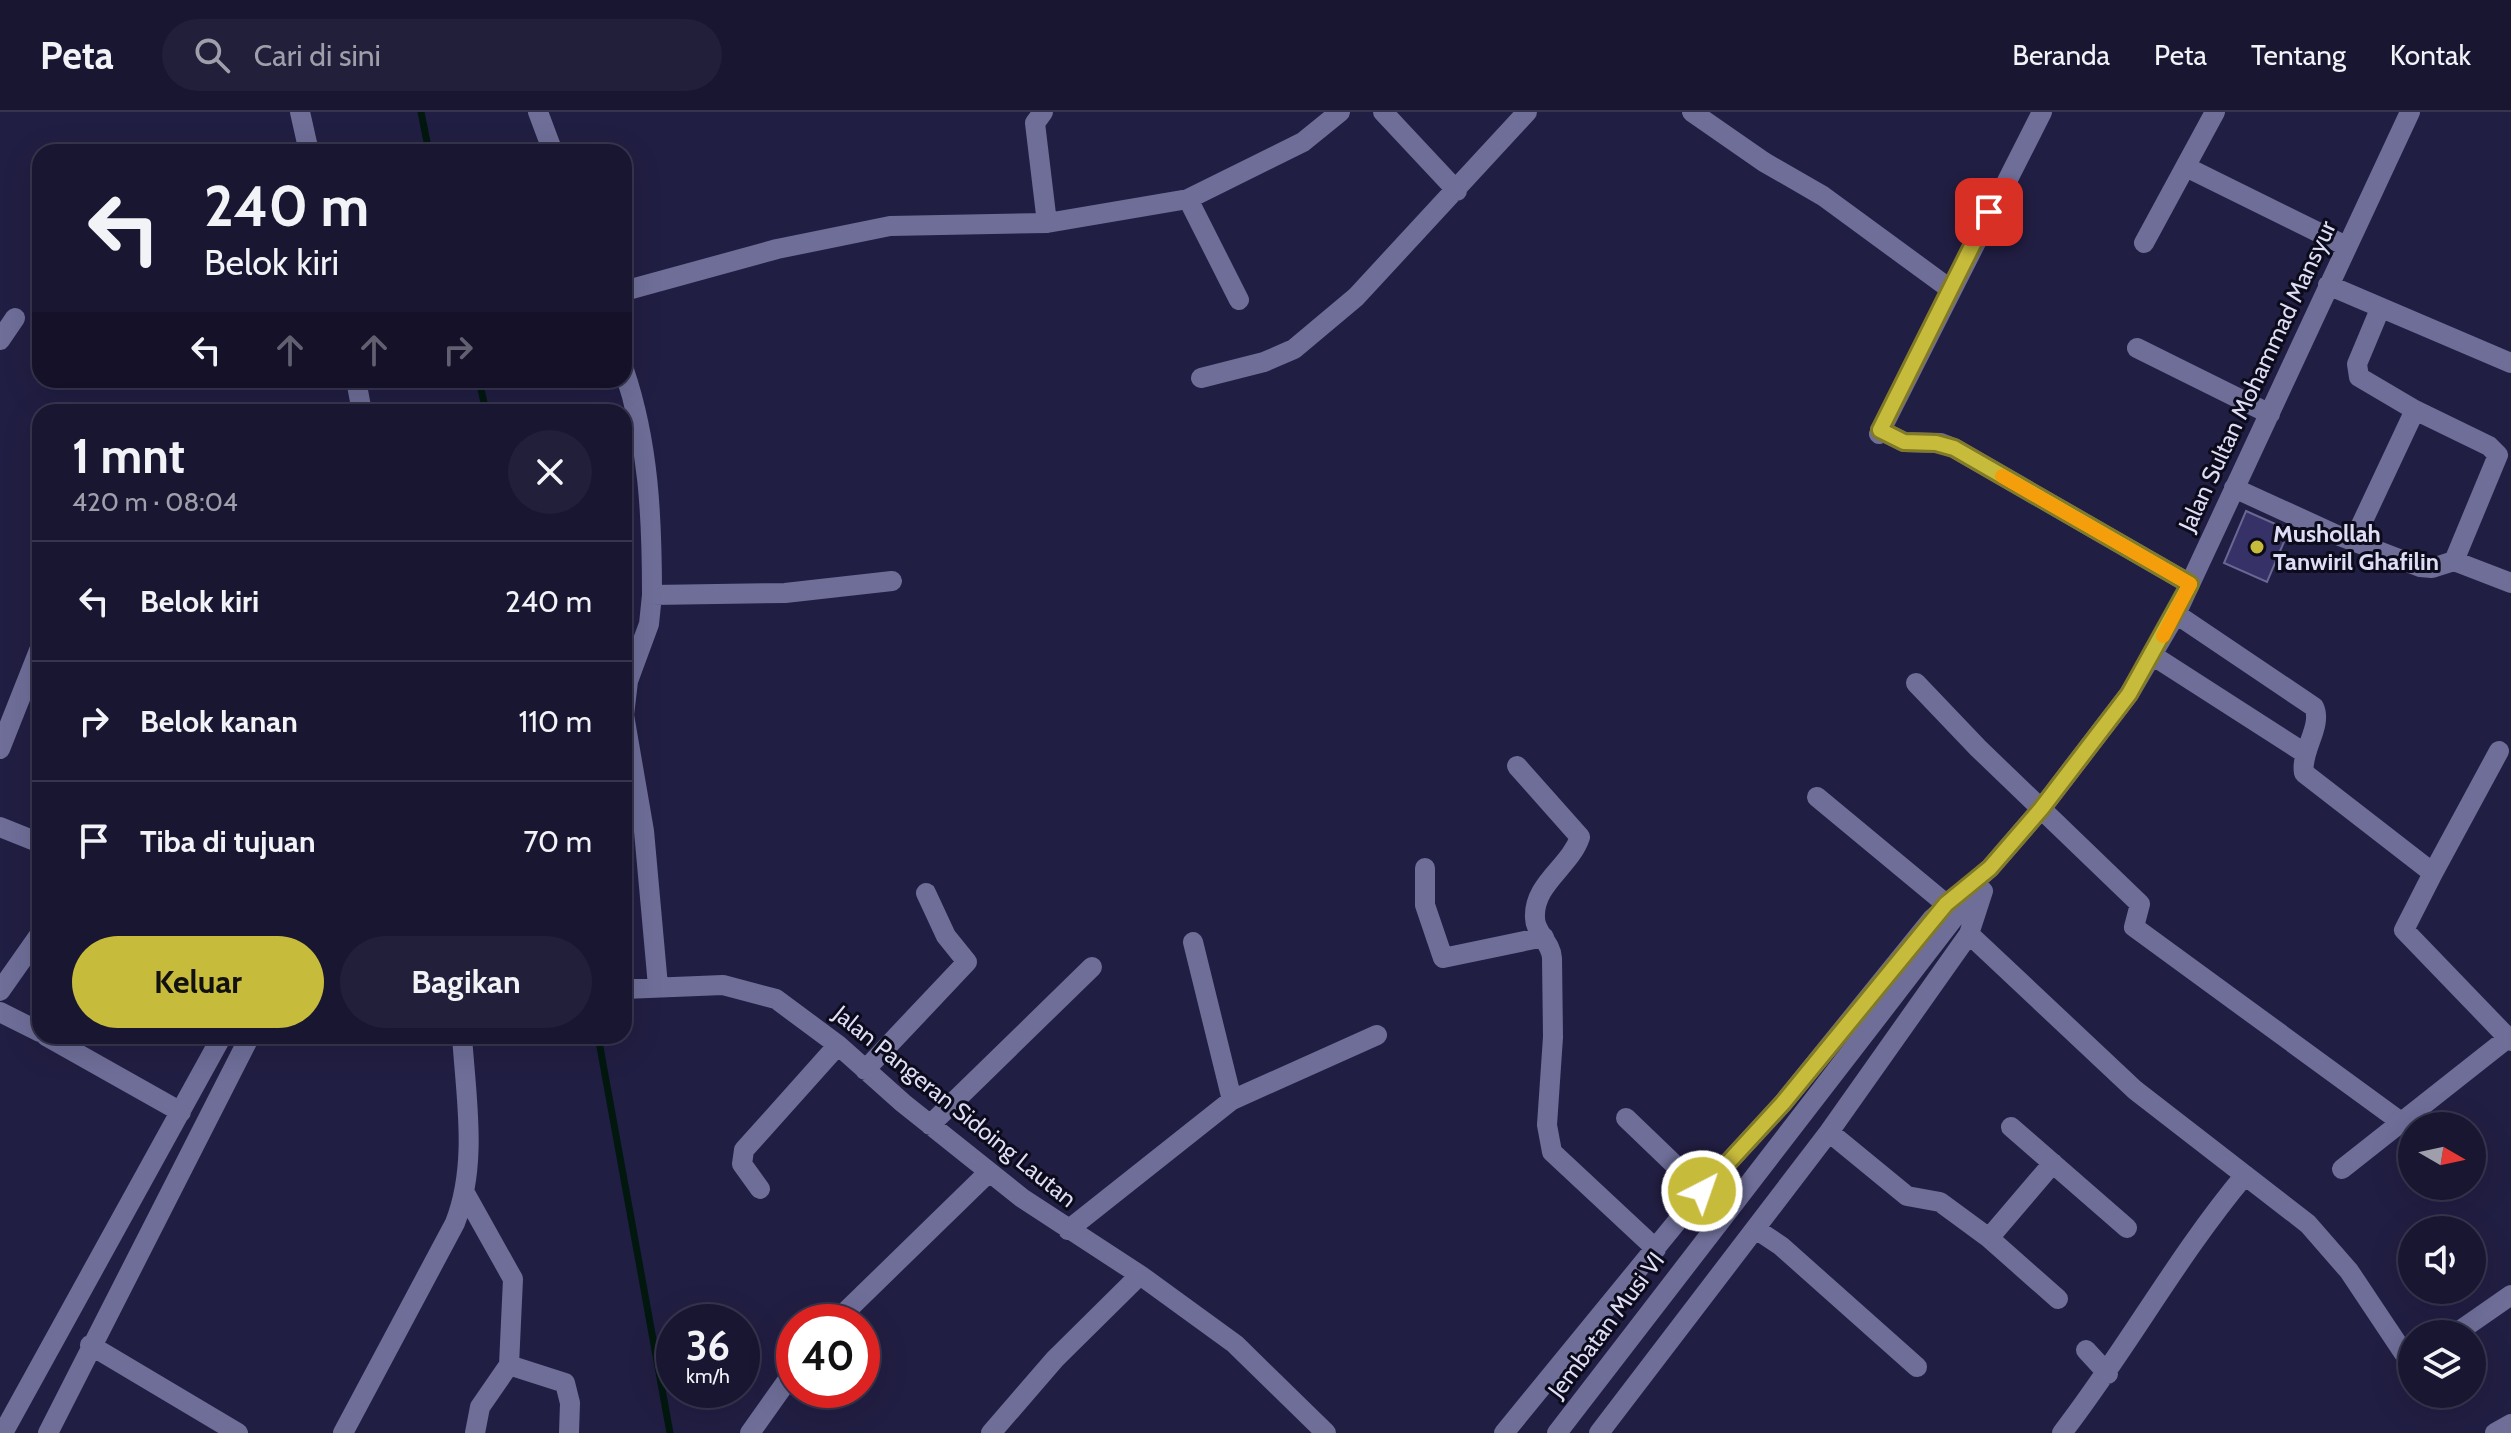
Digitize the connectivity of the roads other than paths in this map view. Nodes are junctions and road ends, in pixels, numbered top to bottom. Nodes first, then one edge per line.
1 (300, 112) edge
2 (538, 112) edge
3 (1043, 112) edge
4 (1340, 112) edge
5 (1383, 112) edge
6 (1527, 112) edge
7 (1692, 112) edge
8 (2042, 112) edge
9 (2215, 112) edge
10 (2410, 112) edge
11 (307, 144) edge
12 (550, 144) edge
13 (2186, 167) junction
14 (1457, 191) junction
15 (1188, 199) junction
16 (1047, 223) junction
17 (2144, 243) dead end
18 (2346, 246) junction
19 (2328, 285) junction
20 (632, 289) edge
21 (1950, 289) junction
22 (1239, 300) dead end
23 (2380, 309) junction
24 (15, 318) dead end
25 (0, 340) edge
26 (2137, 348) dead end
27 (2511, 363) edge
28 (1201, 378) dead end
29 (629, 388) edge
30 (2415, 410) junction
31 (2270, 414) junction
32 (2234, 488) junction
33 (2353, 542) junction
34 (2454, 561) junction
35 (892, 581) dead end
36 (2511, 583) edge
37 (2190, 584) junction
38 (652, 595) junction
39 (2176, 614) junction
40 (2152, 655) junction
41 (32, 668) edge
42 (632, 670) edge
43 (1916, 683) dead end
44 (0, 749) edge
45 (2499, 751) dead end
46 (2306, 754) junction
47 (632, 761) edge
48 (1517, 766) dead end
49 (1817, 797) dead end
50 (2041, 809) junction
51 (0, 827) edge
52 (32, 840) edge
53 (1425, 868) dead end
54 (1990, 868) junction
55 (2433, 873) junction
56 (926, 893) dead end
57 (1946, 904) junction
58 (1969, 934) junction
59 (1544, 937) junction
60 (1193, 942) dead end
61 (32, 945) edge
62 (1092, 967) dead end
63 (658, 986) junction
64 (632, 989) edge
65 (0, 991) edge
66 (0, 1012) edge
67 (32, 1028) edge
68 (1377, 1035) dead end
69 (2510, 1040) edge
70 (60, 1044) edge
71 (218, 1044) edge
72 (246, 1044) edge
73 (462, 1044) edge
74 (838, 1045) junction
75 (868, 1073) junction
76 (1232, 1100) junction
77 (181, 1112) junction
78 (2414, 1112) edge
79 (1626, 1118) dead end
80 (2398, 1120) edge
81 (2398, 1124) edge
82 (930, 1125) junction
83 (2011, 1127) dead end
84 (1829, 1132) junction
85 (2053, 1163) junction
86 (2342, 1169) dead end
87 (989, 1172) junction
88 (2245, 1175) junction
89 (760, 1189) dead end
90 (1702, 1191) junction
91 (466, 1195) junction
92 (2127, 1228) dead end
93 (1068, 1230) junction
94 (1757, 1230) junction
95 (1989, 1238) junction
96 (1656, 1249) junction
97 (1140, 1275) junction
98 (2511, 1295) edge
99 (2058, 1299) dead end
100 (853, 1304) edge
101 (2475, 1320) edge
102 (90, 1345) junction
103 (2398, 1345) edge
104 (2086, 1350) dead end
105 (509, 1365) junction
106 (1917, 1367) dead end
107 (2108, 1374) junction
108 (776, 1396) edge
109 (2511, 1424) edge
110 (1322, 1432) edge
111 (3, 1433) edge
112 (48, 1433) edge
113 (238, 1433) edge
114 (343, 1433) edge
115 (475, 1433) edge
116 (569, 1433) edge
117 (750, 1433) edge
118 (991, 1433) edge
119 (1504, 1433) edge
120 (1557, 1433) edge
121 (1599, 1433) edge
122 (2062, 1433) edge
123 (2495, 1433) edge

1 - 11 street
2 - 12 street
3 - 16 street
4 - 15 street
5 - 14 street
6 - 14 street
7 - 21 street
8 - 21 street
9 - 13 street
10 - 18 street, Jalan Sultan Mohammad Mansyur
13 - 17 street
13 - 18 street
14 - 28 street
15 - 16 street
15 - 22 street
16 - 20 street
18 - 19 street, Jalan Sultan Mohammad Mansyur
19 - 23 street
19 - 31 street, Jalan Sultan Mohammad Mansyur
21 - 37 street
23 - 27 street
23 - 30 street
24 - 25 street
26 - 31 street
29 - 38 street
30 - 33 street
30 - 34 street
31 - 32 street, Jalan Sultan Mohammad Mansyur
32 - 33 street
32 - 37 street, Jalan Sultan Mohammad Mansyur
33 - 34 street
34 - 36 street
35 - 38 street
37 - 39 street, Jalan Sultan Mohammad Mansyur
38 - 42 street
39 - 40 street, Jalan Sultan Mohammad Mansyur
39 - 46 street
40 - 46 street
40 - 50 street, Jalan Sultan Mohammad Mansyur
41 - 44 street
43 - 50 street
45 - 55 street
46 - 55 street
47 - 63 street
48 - 59 street
49 - 57 street
50 - 54 street, Jalan Sultan Mohammad Mansyur
50 - 80 street
51 - 52 street
53 - 59 street
54 - 57 street, Jalan Sultan Mohammad Mansyur
54 - 58 street
54 - 120 street, Jembatan Musi VI
55 - 69 street
56 - 75 street
57 - 90 street, Jalan Sultan Mohammad Mansyur
58 - 84 street
58 - 88 street
59 - 96 street
60 - 76 street
61 - 65 street
62 - 82 street
63 - 64 street, Jalan Pangeran Sidoing Lautan
63 - 74 street, Jalan Pangeran Sidoing Lautan
66 - 67 street
68 - 76 street
69 - 78 street
70 - 77 street
71 - 77 street
72 - 102 street
73 - 91 street
74 - 75 street, Jalan Pangeran Sidoing Lautan
74 - 89 street
75 - 82 street, Jalan Pangeran Sidoing Lautan
76 - 93 street
77 - 111 street
79 - 90 street
81 - 86 street
82 - 87 street, Jalan Pangeran Sidoing Lautan
83 - 85 street
84 - 94 street
84 - 95 street
85 - 92 street
85 - 95 street
87 - 93 street, Jalan Pangeran Sidoing Lautan
87 - 100 street
88 - 103 street
88 - 107 street
90 - 96 street, Jalan Sultan Mohammad Mansyur
91 - 105 street
91 - 114 street
93 - 97 street, Jalan Pangeran Sidoing Lautan
94 - 106 street
94 - 121 street
95 - 99 street
96 - 119 street, Jalan Sultan Mohammad Mansyur
97 - 110 street, Jalan Pangeran Sidoing Lautan
97 - 118 street
98 - 101 street
102 - 112 street
102 - 113 street
104 - 107 street
105 - 115 street
105 - 116 street
107 - 122 street
108 - 117 street
109 - 123 street

